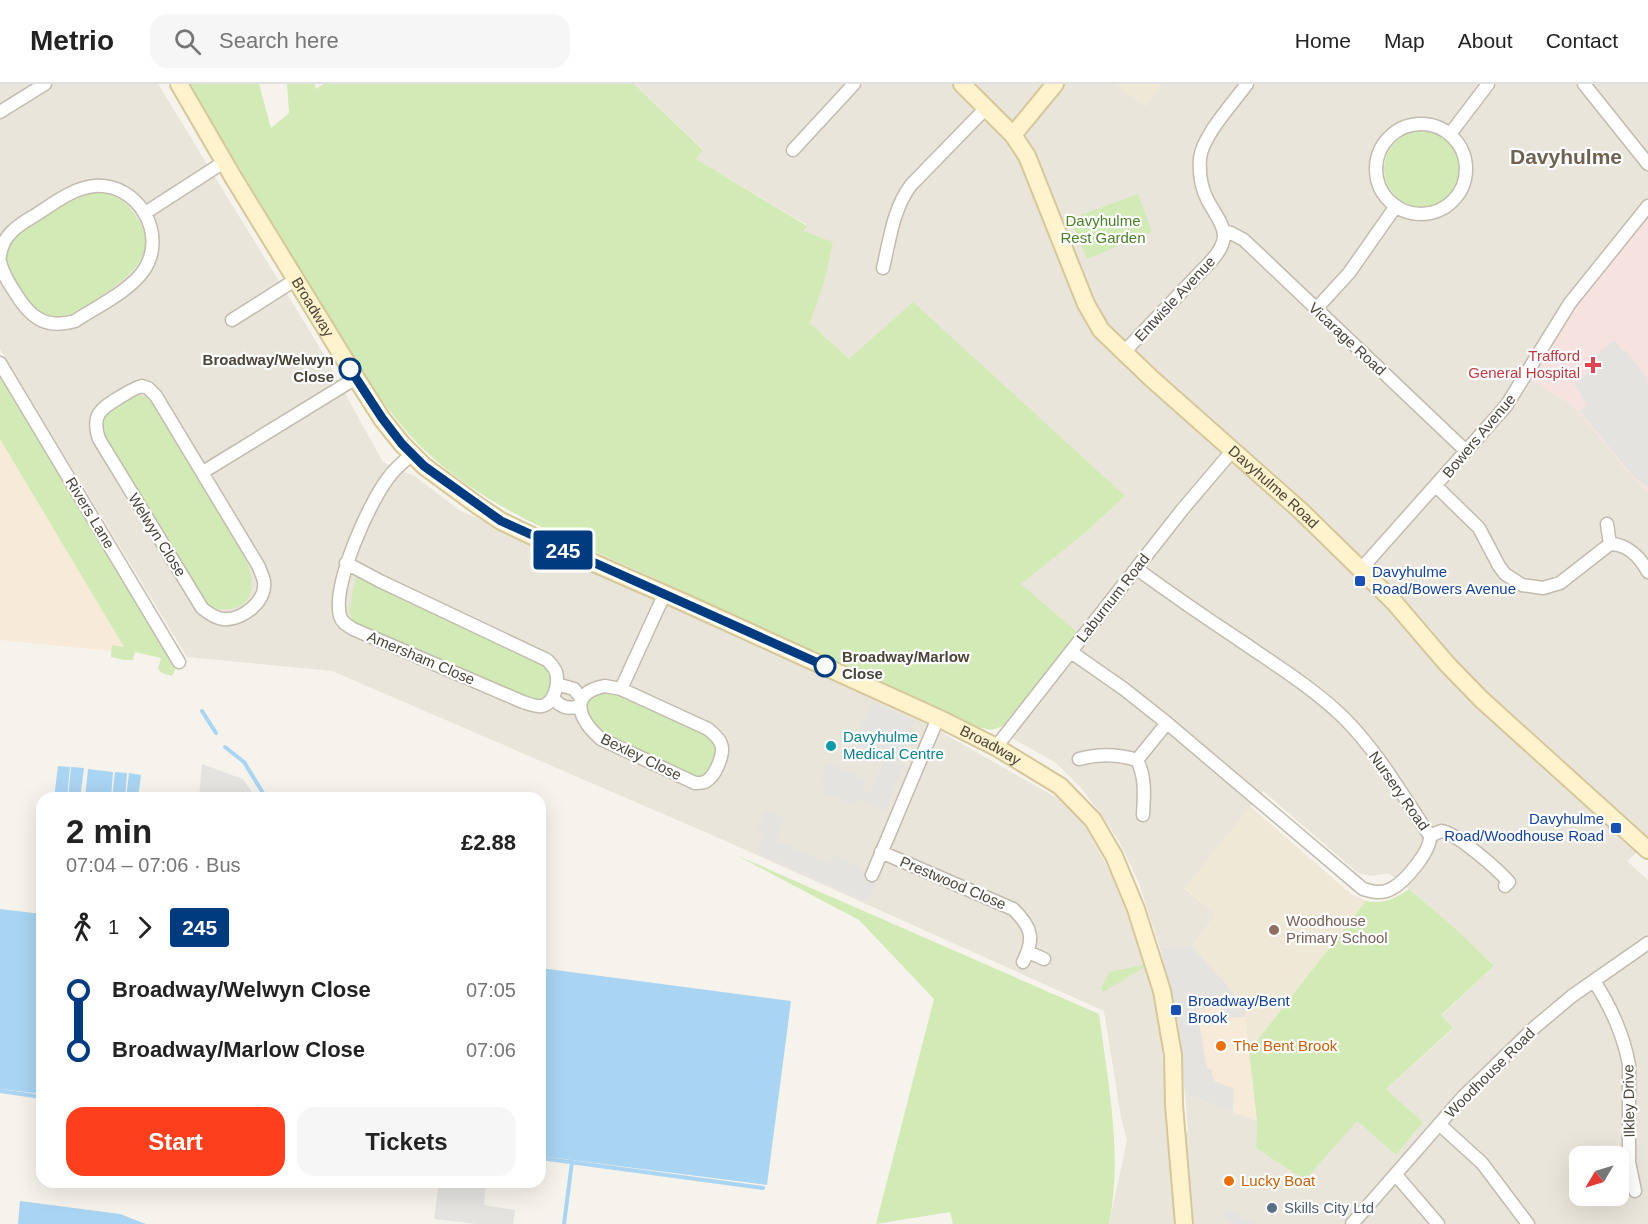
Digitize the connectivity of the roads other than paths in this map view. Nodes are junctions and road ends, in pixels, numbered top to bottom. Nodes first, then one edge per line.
1 (45, 84) edge
2 (179, 84) edge
3 (854, 84) edge
4 (962, 84) edge
5 (1055, 84) edge
6 (1247, 84) edge
7 (1488, 84) edge
8 (1584, 84) edge
9 (986, 108) junction
10 (0, 112) edge
11 (1450, 134) junction
12 (1013, 135) junction
13 (793, 150) dead end
14 (224, 162) junction
15 (1646, 162) edge
16 (1396, 206) junction
17 (1648, 206) edge
18 (145, 213) junction
19 (1225, 232) junction
20 (0, 256) edge
21 (0, 261) edge
22 (883, 268) dead end
23 (295, 280) junction
24 (1316, 309) junction
25 (232, 320) dead end
26 (1124, 352) junction
27 (0, 363) edge
28 (356, 378) junction
29 (1233, 450) junction
30 (1466, 451) junction
31 (412, 454) junction
32 (203, 471) junction
33 (1436, 486) junction
34 (1607, 524) dead end
35 (1610, 544) junction
36 (346, 563) junction
37 (1137, 569) junction
38 (1361, 569) junction
39 (1648, 572) edge
40 (665, 593) junction
41 (1071, 652) junction
42 (179, 662) dead end
43 (570, 687) joint
44 (621, 689) junction
45 (555, 692) junction
46 (580, 702) junction
47 (938, 718) junction
48 (1167, 723) junction
49 (996, 747) junction
50 (1079, 759) dead end
51 (1137, 760) junction
52 (1143, 815) dead end
53 (1430, 836) junction
54 (1648, 850) edge
55 (881, 852) junction
56 (872, 875) dead end
57 (1504, 886) dead end
58 (1648, 943) edge
59 (1044, 959) dead end
60 (1594, 981) junction
61 (1439, 1124) junction
62 (1396, 1175) junction
63 (1635, 1191) dead end
64 (1184, 1224) edge
65 (1352, 1224) edge
66 (1438, 1224) edge
67 (1528, 1224) edge

1 - 10 street
2 - 14 street, Broadway
3 - 13 street
4 - 9 street, Davyhulme Road
5 - 12 street
6 - 19 street
7 - 11 street
8 - 15 street
9 - 12 street, Davyhulme Road
9 - 22 street
11 - 16 street
11 - 16 street
12 - 26 street, Davyhulme Road
14 - 18 street
14 - 23 street, Broadway
16 - 24 street
17 - 30 street, Bowers Avenue
18 - 20 street
18 - 21 street
19 - 24 street, Vicarage Road
19 - 26 street, Entwisle Avenue
23 - 25 street
23 - 28 street, Broadway
24 - 30 street, Vicarage Road
26 - 29 street, Davyhulme Road
27 - 42 street, Rivers Lane
28 - 31 street, Broadway
28 - 32 street
29 - 37 street, Laburnum Road
29 - 38 street, Davyhulme Road
30 - 33 street, Bowers Avenue
31 - 36 street, Amersham Close
31 - 40 street, Broadway
32 - 32 street, Welwyn Close
33 - 35 street
33 - 38 street, Bowers Avenue
34 - 35 street
35 - 39 street
36 - 45 street
36 - 45 street, Amersham Close
37 - 41 street, Laburnum Road
37 - 53 street, Nursery Road
38 - 54 street, Davyhulme Road
40 - 44 street
40 - 47 street, Broadway
41 - 48 street, Nursery Road
41 - 49 street, Laburnum Road
43 - 45 street, Amersham Close
43 - 46 street, Bexley Close
44 - 46 street, Bexley Close
44 - 46 street, Bexley Close
45 - 46 street, Bexley Close
47 - 49 street, Broadway
47 - 55 street, Prestwood Close
48 - 51 street
48 - 53 street, Nursery Road
49 - 64 street, Broadway
50 - 51 street
51 - 52 street
53 - 57 street
55 - 56 street, Prestwood Close
55 - 59 street, Prestwood Close
58 - 60 street, Woodhouse Road
60 - 61 street, Woodhouse Road
60 - 63 street, Ilkley Drive
61 - 62 street, Woodhouse Road
61 - 67 street
62 - 65 street, Woodhouse Road
62 - 66 street

